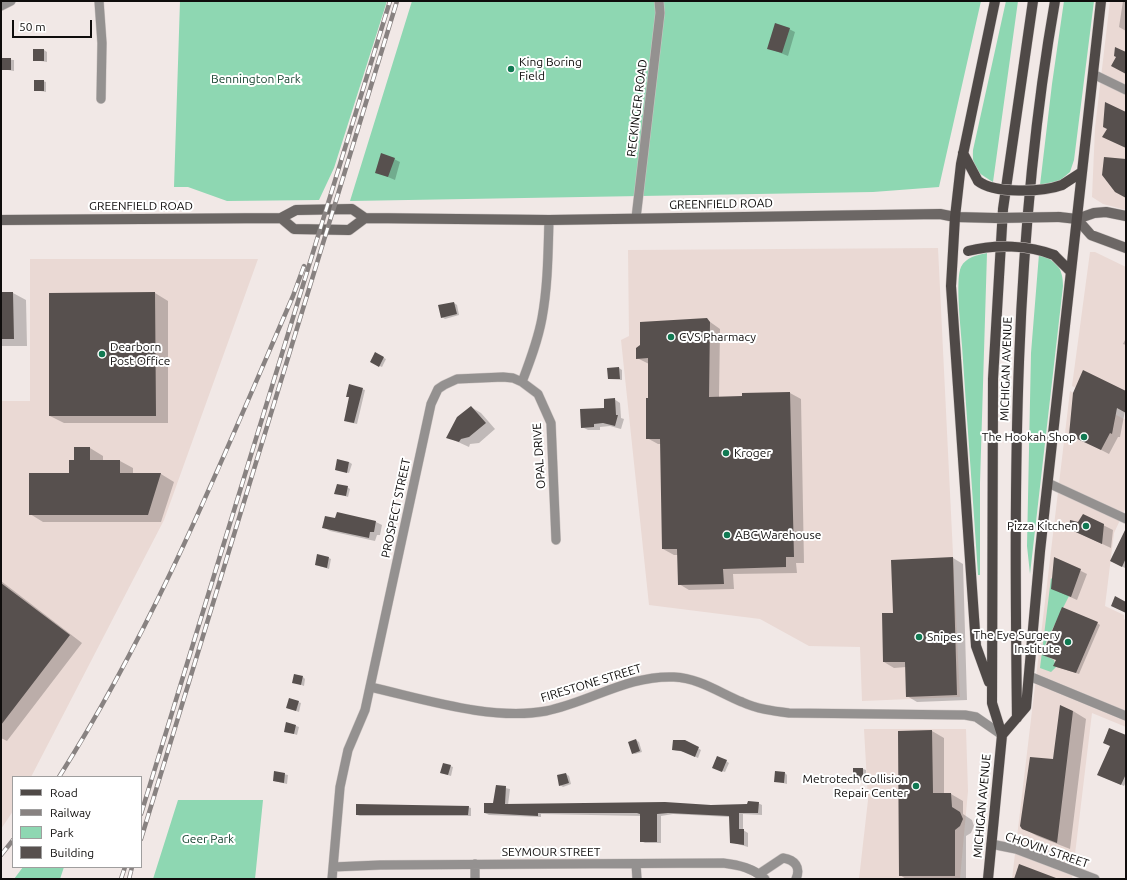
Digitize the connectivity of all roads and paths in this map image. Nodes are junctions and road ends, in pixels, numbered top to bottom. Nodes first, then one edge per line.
1 (11, 1) edge
2 (99, 1) edge
3 (659, 1) edge
4 (995, 1) edge
5 (1033, 1) edge
6 (1055, 1) edge
7 (1101, 1) edge
8 (1, 6) edge
9 (1092, 74) junction
10 (1126, 90) edge
11 (101, 99) dead end
12 (963, 153) junction
13 (1082, 172) junction
14 (1126, 216) edge
15 (955, 217) junction
16 (281, 218) junction
17 (365, 218) junction
18 (636, 218) junction
19 (1077, 219) junction
20 (1, 220) edge
21 (549, 220) junction
22 (1126, 248) edge
23 (952, 260) junction
24 (1071, 272) junction
25 (522, 382) junction
26 (1048, 483) junction
27 (1126, 519) edge
28 (556, 540) dead end
29 (1030, 676) junction
30 (370, 687) junction
31 (991, 688) junction
32 (1126, 716) edge
33 (1017, 718) junction
34 (1002, 735) junction
35 (992, 844) junction
36 (475, 864) junction
37 (636, 864) junction
38 (332, 867) junction
39 (762, 876) edge
40 (332, 879) edge
41 (475, 879) edge
42 (637, 879) edge
43 (796, 879) edge
44 (988, 879) edge
45 (1095, 879) edge

1 - 8 street
2 - 11 street
3 - 18 street, RECKINGER ROAD
4 - 12 main road
5 - 31 main road, MICHIGAN AVENUE
6 - 33 main road, MICHIGAN AVENUE
7 - 9 main road
9 - 10 street
9 - 13 main road
12 - 13 main road, bridge
12 - 15 main road
13 - 19 main road
14 - 19 main road, GREENFIELD ROAD
15 - 18 main road, GREENFIELD ROAD
15 - 19 main road, GREENFIELD ROAD, bridge
15 - 23 main road
16 - 17 main road, GREENFIELD ROAD
16 - 17 main road
16 - 20 main road, GREENFIELD ROAD
17 - 21 main road, GREENFIELD ROAD
18 - 21 main road, GREENFIELD ROAD
19 - 22 main road
19 - 24 main road
21 - 25 street
23 - 24 main road, bridge
23 - 31 main road
24 - 26 main road
25 - 28 street, OPAL DRIVE
25 - 30 street, PROSPECT STREET
26 - 27 street
26 - 29 main road
29 - 32 street
29 - 33 main road
30 - 34 street, FIRESTONE STREET
30 - 38 street, PROSPECT STREET
31 - 34 main road, MICHIGAN AVENUE
33 - 34 main road
34 - 35 main road, MICHIGAN AVENUE
35 - 44 main road, MICHIGAN AVENUE
35 - 45 street, CHOVIN STREET
36 - 37 street, SEYMOUR STREET
36 - 38 street, SEYMOUR STREET
36 - 41 street
37 - 39 street, SEYMOUR STREET
37 - 42 street
38 - 40 street, PROSPECT STREET
39 - 43 street

